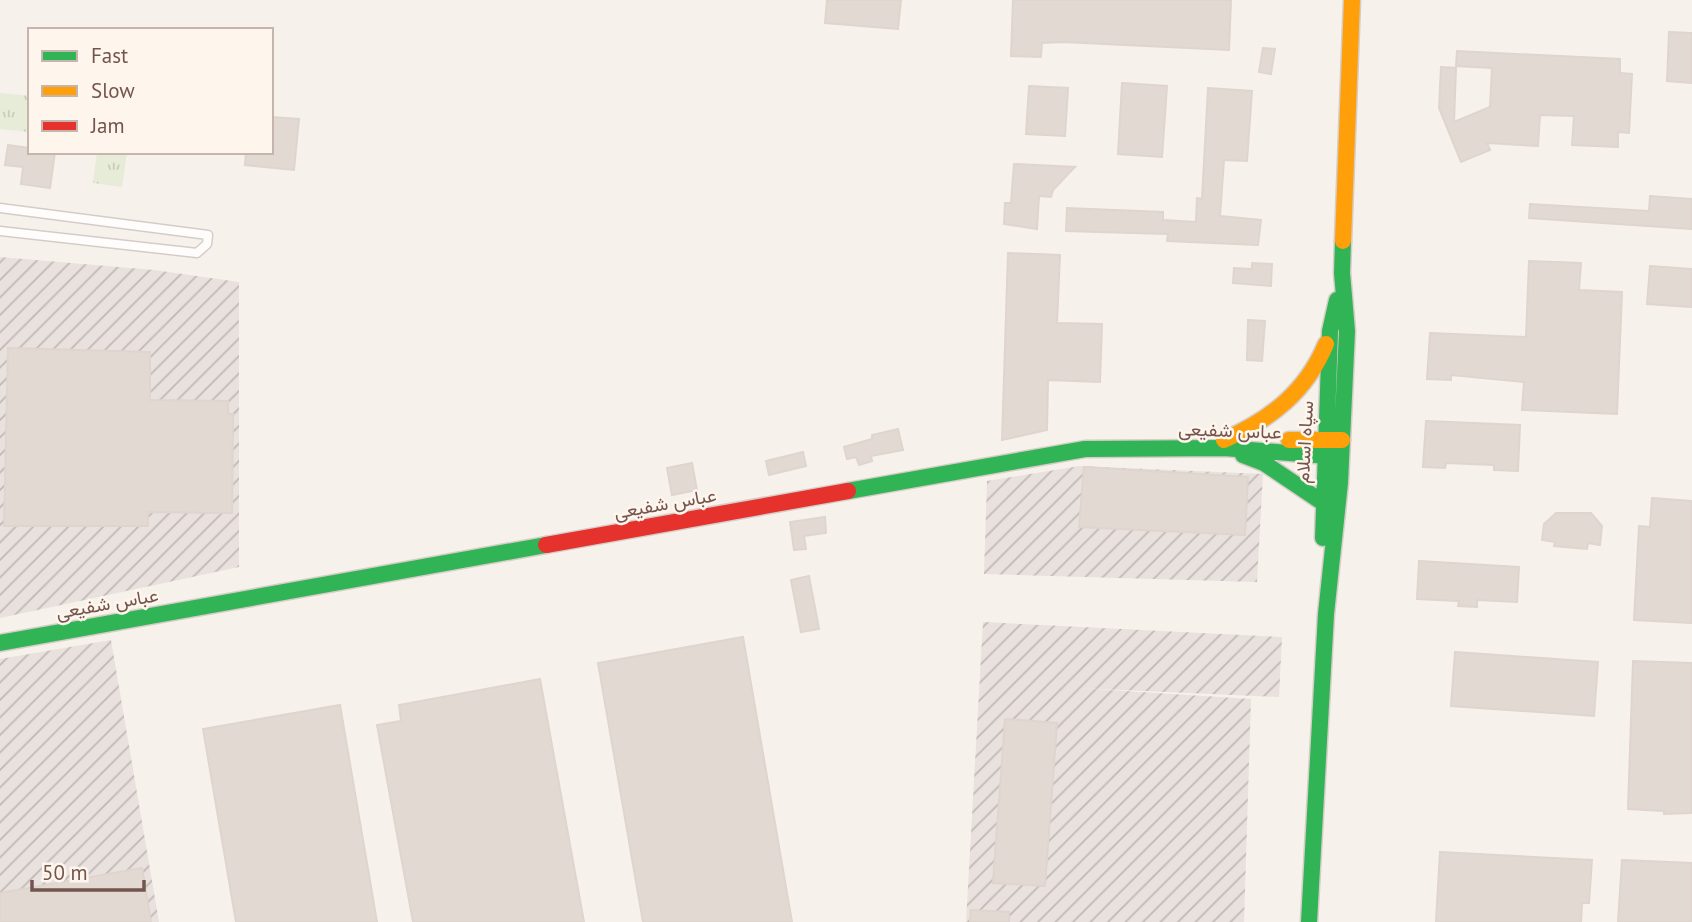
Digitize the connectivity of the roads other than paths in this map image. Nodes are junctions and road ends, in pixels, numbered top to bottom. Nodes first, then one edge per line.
1 (1352, 0) edge
2 (0, 208) edge
3 (0, 231) edge
4 (1342, 273) junction
5 (1330, 331) junction
6 (1342, 440) joint
7 (1224, 444) junction
8 (1330, 451) junction
9 (1322, 502) junction
10 (1326, 614) junction
11 (0, 630) edge
12 (0, 643) edge
13 (1309, 922) edge

1 - 4 main road, سپاه اسلام
2 - 3 lane
4 - 5 main road, سپاه اسلام
4 - 6 main road, سپاه اسلام
5 - 7 main road
5 - 8 main road, سپاه اسلام
6 - 8 main road, عباس شفیعی
7 - 8 main road, عباس شفیعی
7 - 9 main road
7 - 11 main road, عباس شفیعی
7 - 12 main road, عباس شفیعی
8 - 9 main road, سپاه اسلام
8 - 10 main road, سپاه اسلام
9 - 10 main road, سپاه اسلام
10 - 13 main road, سپاه اسلام

